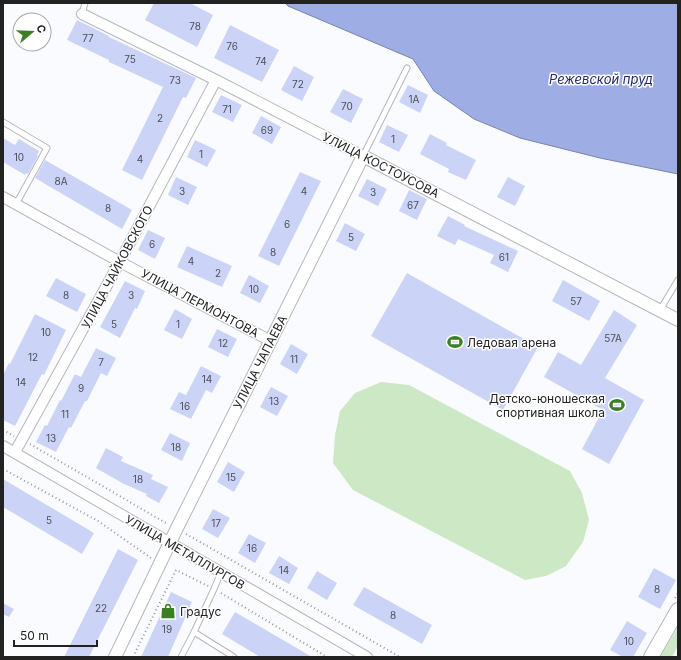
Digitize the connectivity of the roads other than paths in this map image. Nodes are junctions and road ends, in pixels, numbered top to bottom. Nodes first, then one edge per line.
1 (85, 3) edge
2 (82, 14) joint
3 (407, 68) dead end
4 (216, 80) junction
5 (3, 122) edge
6 (363, 156) junction
7 (3, 197) edge
8 (16, 204) junction
9 (120, 262) junction
10 (678, 280) edge
11 (660, 310) junction
12 (678, 320) edge
13 (271, 341) junction
14 (3, 446) edge
15 (15, 452) junction
16 (170, 544) junction
17 (221, 572) junction
18 (678, 610) edge
19 (194, 632) junction
20 (115, 657) edge
21 (181, 657) edge
22 (234, 657) edge
23 (367, 657) edge
24 (651, 657) edge

1 - 2 lane
2 - 4 street, УЛИЦА КОСТОУСОВА
3 - 6 lane, УЛИЦА ЧАПАЕВА
4 - 6 street, УЛИЦА КОСТОУСОВА
4 - 9 street, УЛИЦА ЧАЙКОВСКОГО
5 - 8 lane
6 - 11 street, УЛИЦА КОСТОУСОВА
6 - 13 street, УЛИЦА ЧАПАЕВА
7 - 8 street, УЛИЦА ЛЕРМОНТОВА
8 - 9 street, УЛИЦА ЛЕРМОНТОВА
9 - 13 street, УЛИЦА ЛЕРМОНТОВА
9 - 15 street, УЛИЦА ЧАЙКОВСКОГО
10 - 11 lane
11 - 12 street, УЛИЦА КОСТОУСОВА
13 - 16 street, УЛИЦА ЧАПАЕВА
14 - 15 street, УЛИЦА МЕТАЛЛУРГОВ
15 - 16 street, УЛИЦА МЕТАЛЛУРГОВ
16 - 17 street, УЛИЦА МЕТАЛЛУРГОВ
16 - 20 street, УЛИЦА ЧАПАЕВА
17 - 19 lane
17 - 23 street, УЛИЦА МЕТАЛЛУРГОВ
18 - 24 main road
19 - 21 lane
19 - 22 lane

